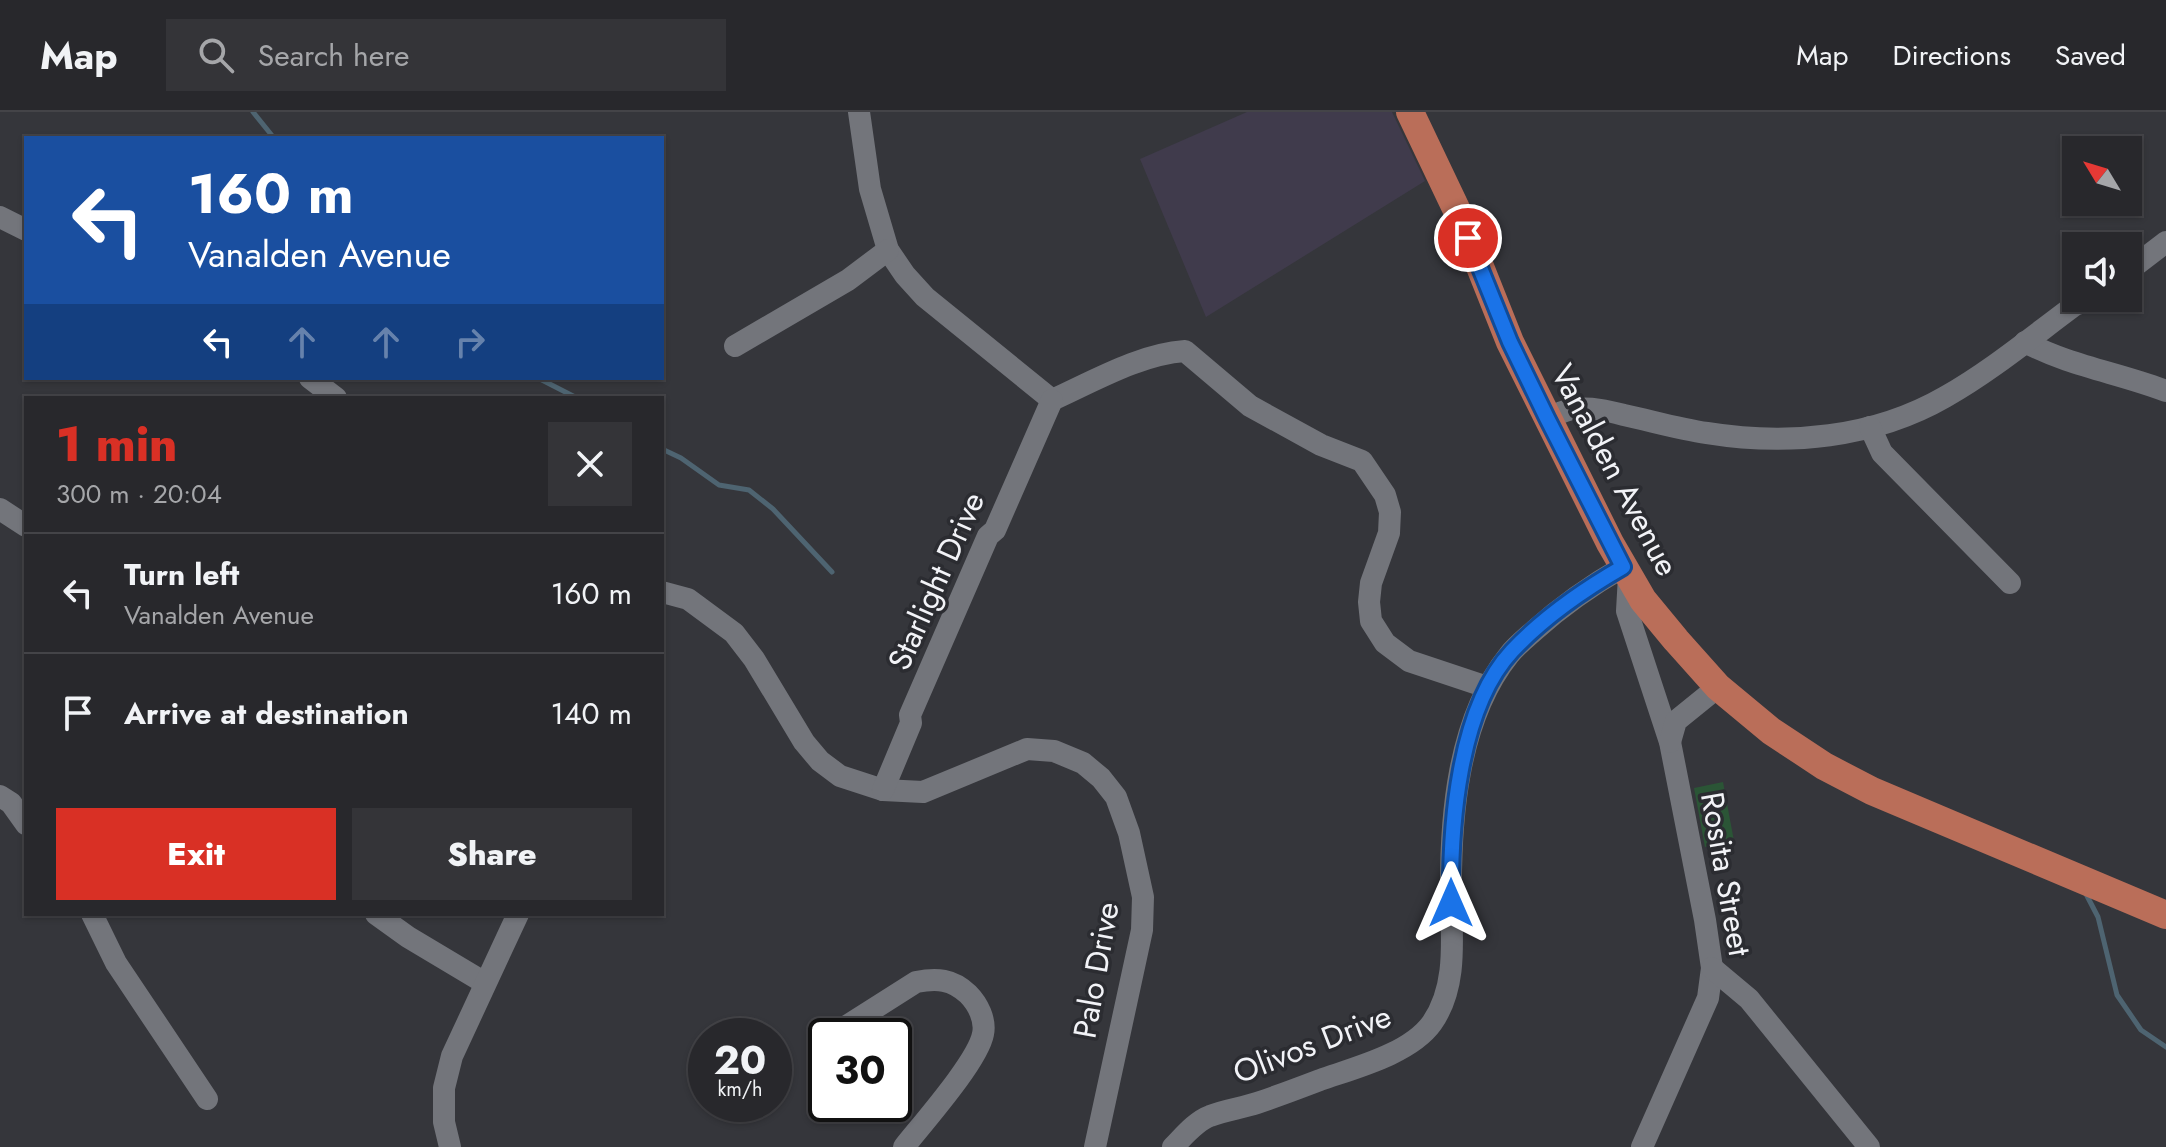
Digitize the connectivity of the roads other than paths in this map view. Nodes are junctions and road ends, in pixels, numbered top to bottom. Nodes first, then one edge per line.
1 (859, 112) edge
2 (1410, 112) edge
3 (0, 217) edge
4 (24, 229) edge
5 (2166, 242) edge
6 (888, 250) junction
7 (2142, 260) edge
8 (2066, 312) edge
9 (2025, 342) junction
10 (735, 346) dead end
11 (313, 380) edge
12 (2166, 391) edge
13 (333, 396) edge
14 (1052, 400) junction
15 (1547, 418) junction
16 (1870, 427) junction
17 (0, 509) edge
18 (24, 525) edge
19 (1626, 571) junction
20 (2010, 583) dead end
21 (664, 593) edge
22 (1487, 687) junction
23 (1718, 687) junction
24 (1670, 742) junction
25 (883, 790) junction
26 (0, 796) edge
27 (24, 821) edge
28 (2166, 915) edge
29 (93, 916) edge
30 (379, 916) edge
31 (517, 916) edge
32 (1712, 968) junction
33 (485, 983) junction
34 (859, 1018) edge
35 (207, 1099) dead end
36 (450, 1147) edge
37 (904, 1147) edge
38 (1095, 1147) edge
39 (1173, 1147) edge
40 (1642, 1147) edge
41 (1869, 1147) edge

1 - 6 street
2 - 15 main road, Vanalden Avenue
3 - 4 street
5 - 7 street
6 - 10 street
6 - 14 street
8 - 9 street
9 - 12 street
9 - 16 street
11 - 13 street
14 - 22 street
14 - 25 street, Starlight Drive
15 - 16 street
15 - 19 main road, Vanalden Avenue
16 - 20 street
17 - 18 street
19 - 22 street, Olivos Drive
19 - 23 main road, Vanalden Avenue
19 - 24 street, Rosita Street
21 - 25 street, Palo Drive
22 - 39 street, Olivos Drive
23 - 24 street
23 - 28 main road, Vanalden Avenue
24 - 32 street, Rosita Street
25 - 38 street, Palo Drive
26 - 27 street
29 - 35 street
30 - 33 street
31 - 33 street
32 - 40 street, Rosita Street
32 - 41 street
33 - 36 street
34 - 37 street

